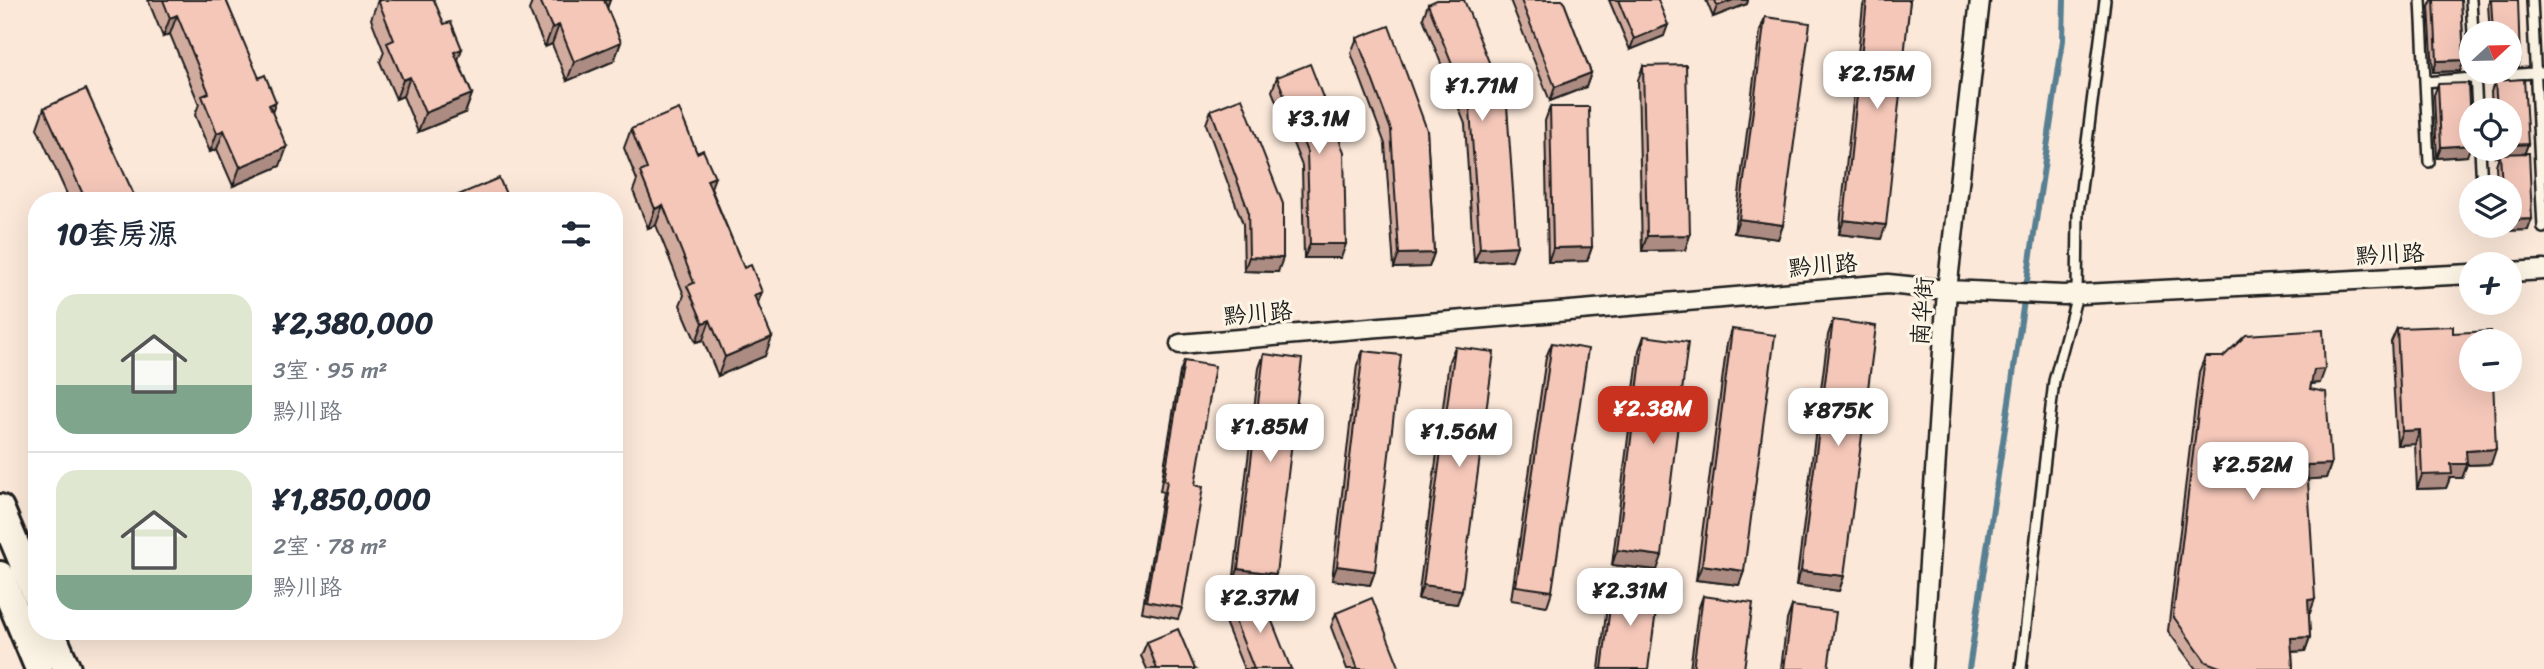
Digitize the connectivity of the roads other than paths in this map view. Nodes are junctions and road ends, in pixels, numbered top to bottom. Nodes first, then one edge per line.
1 (1980, 0) edge
2 (2105, 0) edge
3 (2421, 0) edge
4 (2471, 0) edge
5 (2532, 0) edge
6 (2472, 21) edge
7 (2540, 73) edge
8 (2522, 74) edge
9 (2459, 77) edge
10 (2425, 82) junction
11 (2429, 162) dead end
12 (2543, 228) edge
13 (2544, 270) edge
14 (2522, 271) edge
15 (2459, 275) edge
16 (1947, 290) junction
17 (2071, 295) junction
18 (1180, 344) dead end
19 (0, 508) edge
20 (0, 575) edge
21 (28, 575) edge
22 (54, 640) edge
23 (38, 669) edge
24 (67, 669) edge
25 (1922, 669) edge
26 (2021, 669) edge

1 - 16 street, 南华街
2 - 17 lane
3 - 10 lane
4 - 6 lane
5 - 7 lane
7 - 8 lane
7 - 12 lane
9 - 10 lane
10 - 11 lane
13 - 14 street
15 - 17 street, 黔川路
16 - 17 street, 黔川路
16 - 18 street, 黔川路
16 - 25 street, 南华街
17 - 26 lane
19 - 21 street
20 - 23 street
22 - 24 street

